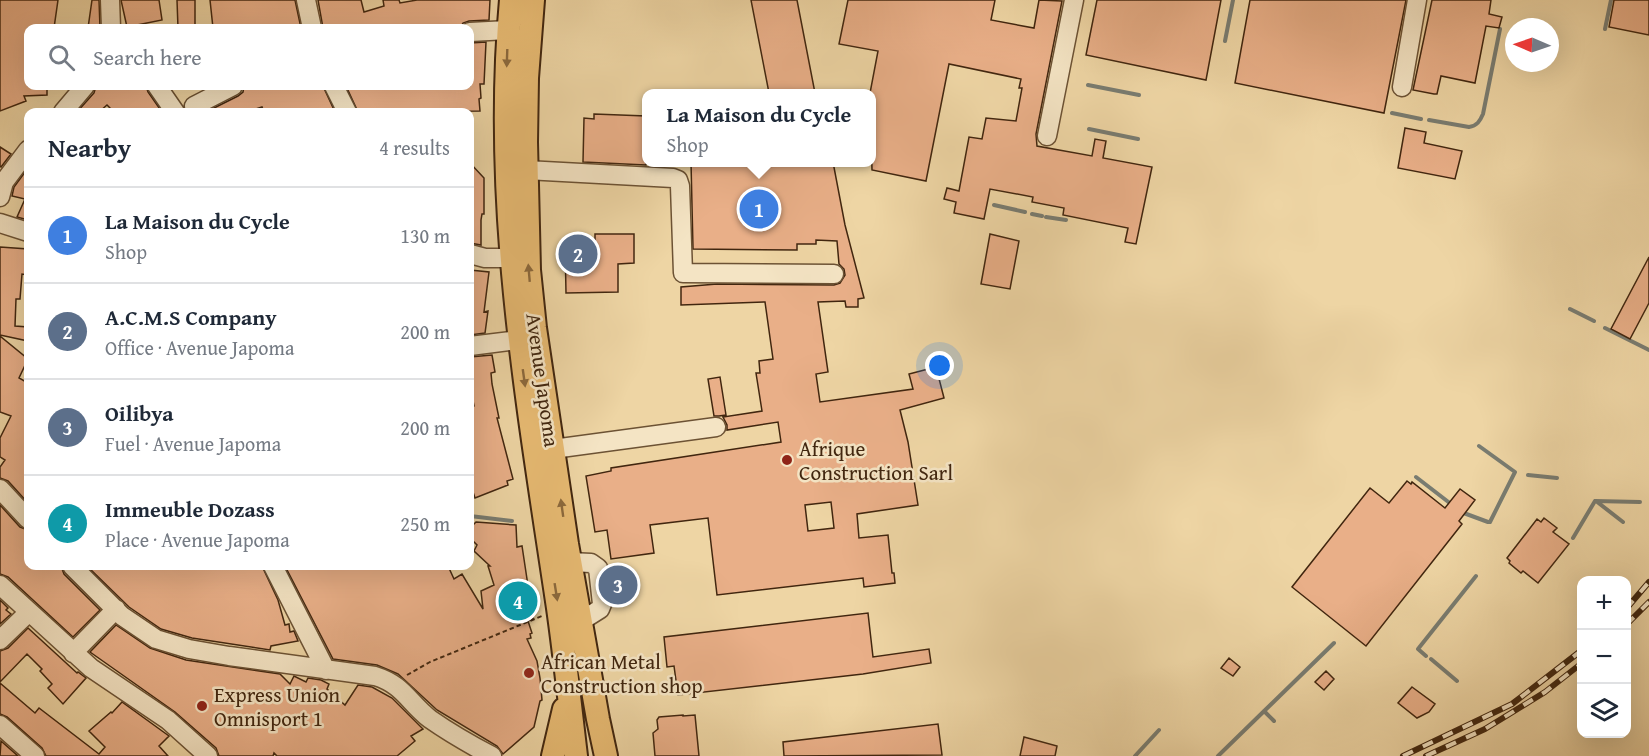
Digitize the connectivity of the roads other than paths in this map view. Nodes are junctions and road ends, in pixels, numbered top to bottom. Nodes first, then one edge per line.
1 (110, 0) edge
2 (306, 0) edge
3 (511, 0) edge
4 (533, 0) edge
5 (1074, 0) edge
6 (1417, 0) edge
7 (111, 24) edge
8 (311, 24) edge
9 (508, 30) junction
10 (474, 32) edge
11 (1402, 87) dead end
12 (82, 90) edge
13 (160, 90) edge
14 (225, 90) edge
15 (336, 90) edge
16 (194, 106) dead end
17 (66, 108) edge
18 (172, 108) edge
19 (345, 108) edge
20 (1047, 136) dead end
21 (24, 155) edge
22 (526, 170) junction
23 (0, 197) edge
24 (0, 223) edge
25 (24, 231) edge
26 (474, 255) edge
27 (510, 258) junction
28 (834, 274) dead end
29 (518, 340) junction
30 (474, 346) edge
31 (717, 427) dead end
32 (553, 449) junction
33 (0, 489) edge
34 (24, 515) edge
35 (562, 551) junction
36 (76, 570) edge
37 (275, 570) edge
38 (0, 585) edge
39 (116, 609) junction
40 (29, 612) junction
41 (0, 640) edge
42 (73, 653) junction
43 (326, 670) junction
44 (569, 684) junction
45 (0, 725) edge
46 (34, 756) edge
47 (208, 756) edge
48 (492, 756) edge
49 (553, 756) edge
50 (576, 756) edge
51 (606, 756) edge

1 - 7 street
2 - 8 street
3 - 9 main road, Avenue Japoma
4 - 22 main road, Avenue Japoma
5 - 20 street
6 - 11 street
9 - 10 street
9 -> 27 main road, Avenue Japoma
12 - 17 street
13 - 18 street
14 - 16 street
15 - 19 street
21 - 23 street
22 - 28 street
32 -> 22 main road, Avenue Japoma
24 - 25 street
26 - 27 street
27 - 29 main road, Avenue Japoma
29 - 30 street
29 -> 35 main road, Avenue Japoma
31 - 32 street
35 -> 32 main road, Avenue Japoma
33 - 34 street
35 -> 44 main road, Avenue Japoma
35 - 51 main road, Avenue Japoma
36 - 39 street
37 - 43 street
38 - 40 street
39 - 42 street
39 - 43 street
40 - 41 street
40 - 42 street
42 - 47 street
43 - 48 street
44 - 49 main road
44 - 50 main road, Avenue Japoma
45 - 46 street

